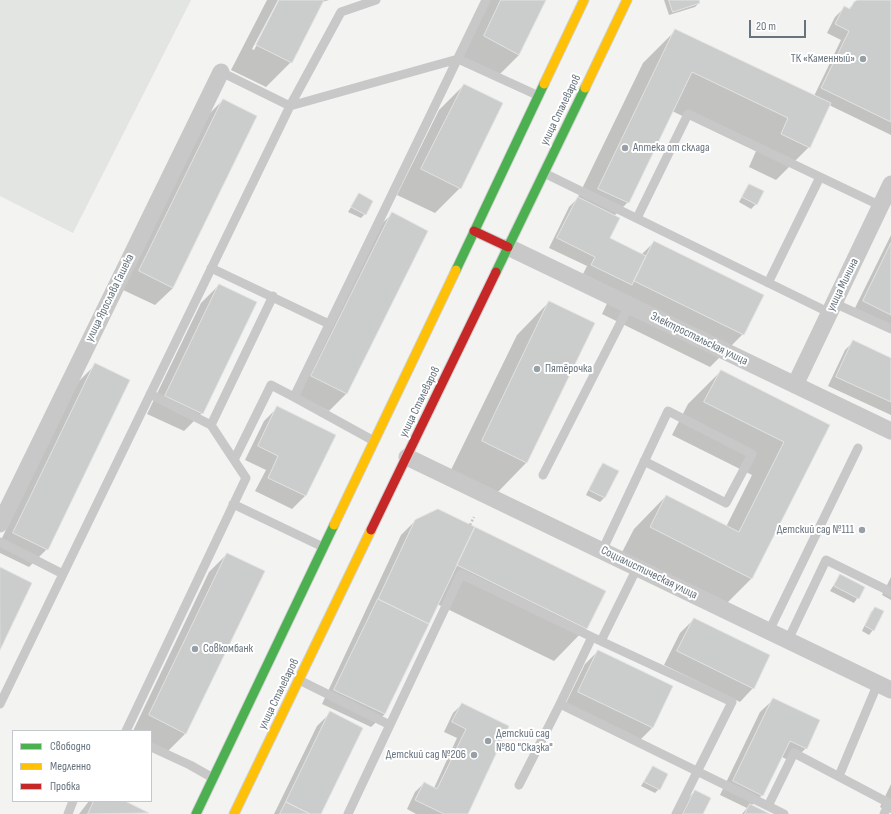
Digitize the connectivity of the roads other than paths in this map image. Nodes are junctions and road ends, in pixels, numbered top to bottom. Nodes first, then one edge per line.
1 (376, 0) edge
2 (486, 0) edge
3 (584, 0) edge
4 (627, 0) edge
5 (458, 59) junction
6 (221, 72) joint
7 (539, 96) junction
8 (290, 106) junction
9 (544, 173) junction
10 (820, 177) junction
11 (891, 184) edge
12 (881, 206) junction
13 (637, 218) junction
14 (474, 231) junction
15 (508, 247) junction
16 (211, 268) junction
17 (768, 283) junction
18 (274, 296) junction
19 (629, 306) junction
20 (832, 308) junction
21 (329, 324) junction
22 (891, 329) edge
23 (795, 385) junction
24 (150, 394) junction
25 (294, 397) junction
26 (212, 424) junction
27 (891, 431) edge
28 (374, 441) junction
29 (858, 448) dead end
30 (407, 457) junction
31 (234, 460) junction
32 (644, 461) junction
33 (543, 475) dead end
34 (233, 504) junction
35 (0, 524) edge
36 (0, 542) edge
37 (323, 547) junction
38 (602, 551) junction
39 (637, 568) junction
40 (63, 574) junction
41 (891, 592) edge
42 (769, 631) junction
43 (592, 637) junction
44 (788, 640) junction
45 (602, 641) junction
46 (299, 680) junction
47 (884, 686) edge
48 (0, 704) edge
49 (560, 704) junction
50 (390, 725) junction
51 (126, 730) edge
52 (152, 747) edge
53 (697, 771) junction
54 (839, 776) junction
55 (213, 778) junction
56 (519, 786) dead end
57 (73, 802) edge
58 (768, 806) junction
59 (68, 814) edge
60 (196, 814) edge
61 (234, 814) edge
62 (348, 814) edge
63 (676, 814) edge
64 (784, 814) edge
65 (884, 814) edge

1 - 8 lane
2 - 5 lane
3 - 7 main road, улица Сталеваров
4 - 9 main road, улица Сталеваров
5 - 7 lane
5 - 8 lane
5 - 21 lane
6 - 8 lane
6 - 35 street, улица Ярослава Гашека
7 - 14 main road, улица Сталеваров
8 - 16 lane
9 - 13 lane
9 - 15 main road, улица Сталеваров
10 - 12 lane
10 - 13 lane
10 - 17 lane
11 - 12 street, улица Минина
12 - 20 street, улица Минина
13 - 17 lane
14 - 15 main road
14 - 28 main road, улица Сталеваров
15 - 19 street, Электростальская улица
15 - 30 main road, улица Сталеваров
16 - 18 lane
16 - 24 lane
17 - 20 lane
18 - 21 lane
18 - 26 lane
19 - 23 street, Электростальская улица
19 - 33 lane
20 - 22 lane
20 - 23 street, улица Минина
21 - 25 lane
23 - 27 street, Электростальская улица
24 - 26 lane
24 - 40 lane
25 - 28 lane
25 - 31 lane
26 - 31 lane
28 - 37 main road, улица Сталеваров
29 - 42 lane
30 - 38 street, Социалистическая улица
30 - 46 main road, улица Сталеваров
31 - 34 lane
32 - 32 lane
32 - 38 lane
34 - 37 lane
34 - 51 lane
36 - 40 lane
37 - 55 main road, улица Сталеваров
38 - 39 street, Социалистическая улица
39 - 42 street, Социалистическая улица
39 - 45 lane
40 - 48 lane
41 - 44 lane
42 - 44 street, Социалистическая улица
43 - 45 lane
43 - 49 lane
43 - 50 lane
44 - 47 street, Социалистическая улица
45 - 53 lane
46 - 50 lane
46 - 61 main road, улица Сталеваров
47 - 54 lane
49 - 53 lane
49 - 56 lane
50 - 62 lane
52 - 55 lane
53 - 58 lane
53 - 63 lane
54 - 58 lane
54 - 65 lane
55 - 60 main road, улица Сталеваров
57 - 59 lane
58 - 64 lane

